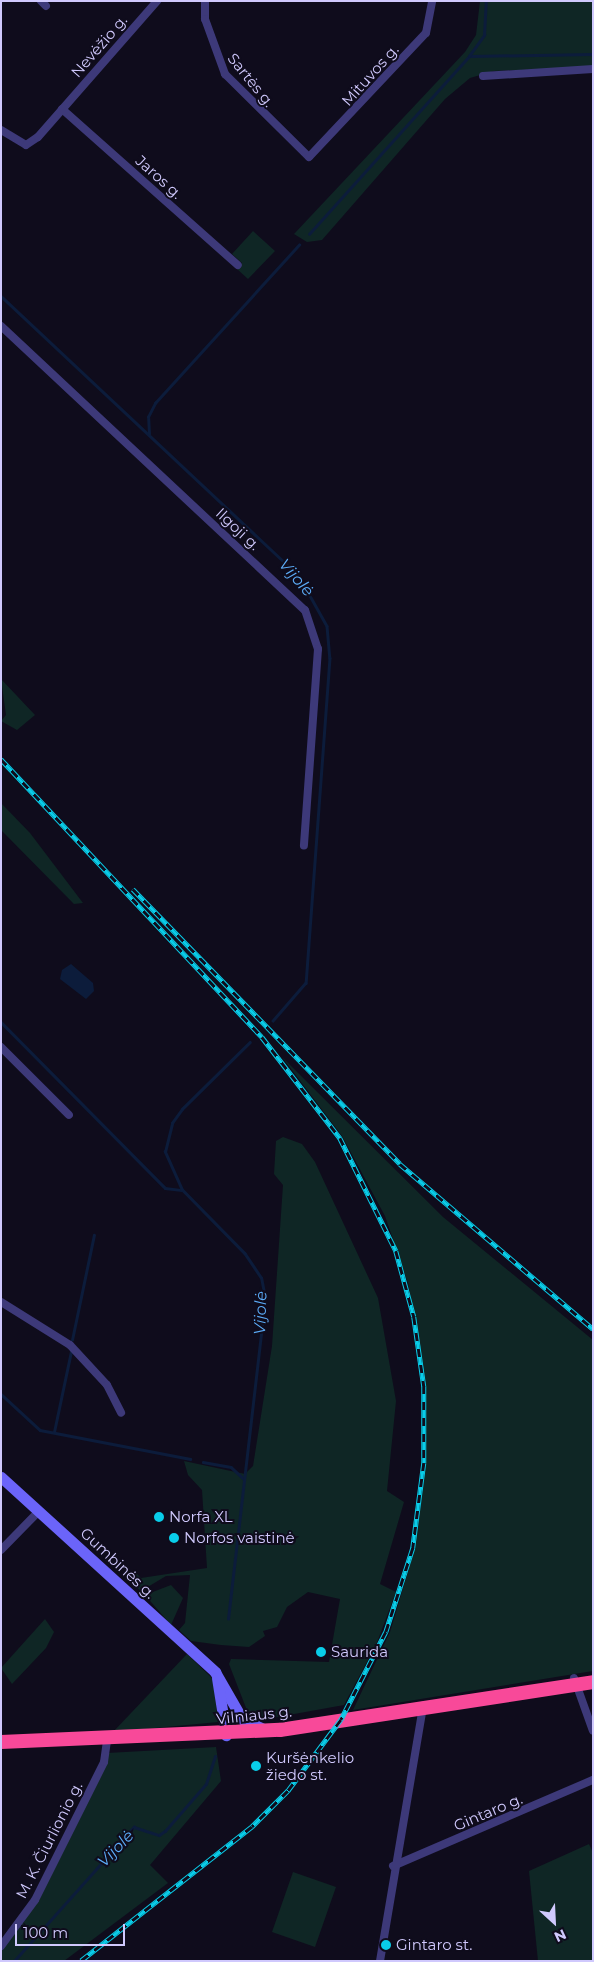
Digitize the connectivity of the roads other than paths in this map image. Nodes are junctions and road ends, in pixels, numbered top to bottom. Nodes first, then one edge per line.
1 (157, 1) edge
2 (205, 1) edge
3 (432, 1) edge
4 (593, 69) edge
5 (483, 76) dead end
6 (62, 109) junction
7 (1, 130) edge
8 (309, 157) joint
9 (238, 265) dead end
10 (1, 326) edge
11 (304, 846) dead end
12 (1, 1047) edge
13 (69, 1115) dead end
14 (1, 1302) edge
15 (121, 1414) dead end
16 (1, 1476) edge
17 (39, 1511) junction
18 (1, 1550) edge
19 (215, 1672) junction
20 (593, 1674) edge
21 (574, 1681) junction
22 (593, 1682) edge
23 (422, 1706) junction
24 (280, 1730) junction
25 (593, 1731) edge
26 (226, 1735) junction
27 (107, 1740) junction
28 (1, 1742) edge
29 (593, 1780) edge
30 (393, 1866) junction
31 (1, 1946) edge
32 (380, 1961) edge

1 - 6 street, Nevėžio g.
2 - 8 street, Sartės g.
3 - 8 street, Mituvos g.
4 - 5 street
6 - 7 street, Nevėžio g.
6 - 9 street, Jaros g.
10 - 11 street, Ilgoji g.
12 - 13 street
14 - 15 street
16 - 17 main road, Gumbinės g.
17 - 18 street
17 - 19 main road, Gumbinės g.
19 - 24 main road, Gumbinės g.
19 - 26 main road
20 - 21 highway, Vilniaus g.
21 - 22 highway, Vilniaus g.
21 - 23 highway, Vilniaus g.
21 - 25 street
23 - 24 highway, Vilniaus g.
23 - 30 street
24 - 26 highway, Vilniaus g.
26 - 27 highway, Vilniaus g.
27 - 28 highway, Vilniaus g.
27 - 31 street, M. K. Čiurlionio g.
29 - 30 street, Gintaro g.
30 - 32 street

